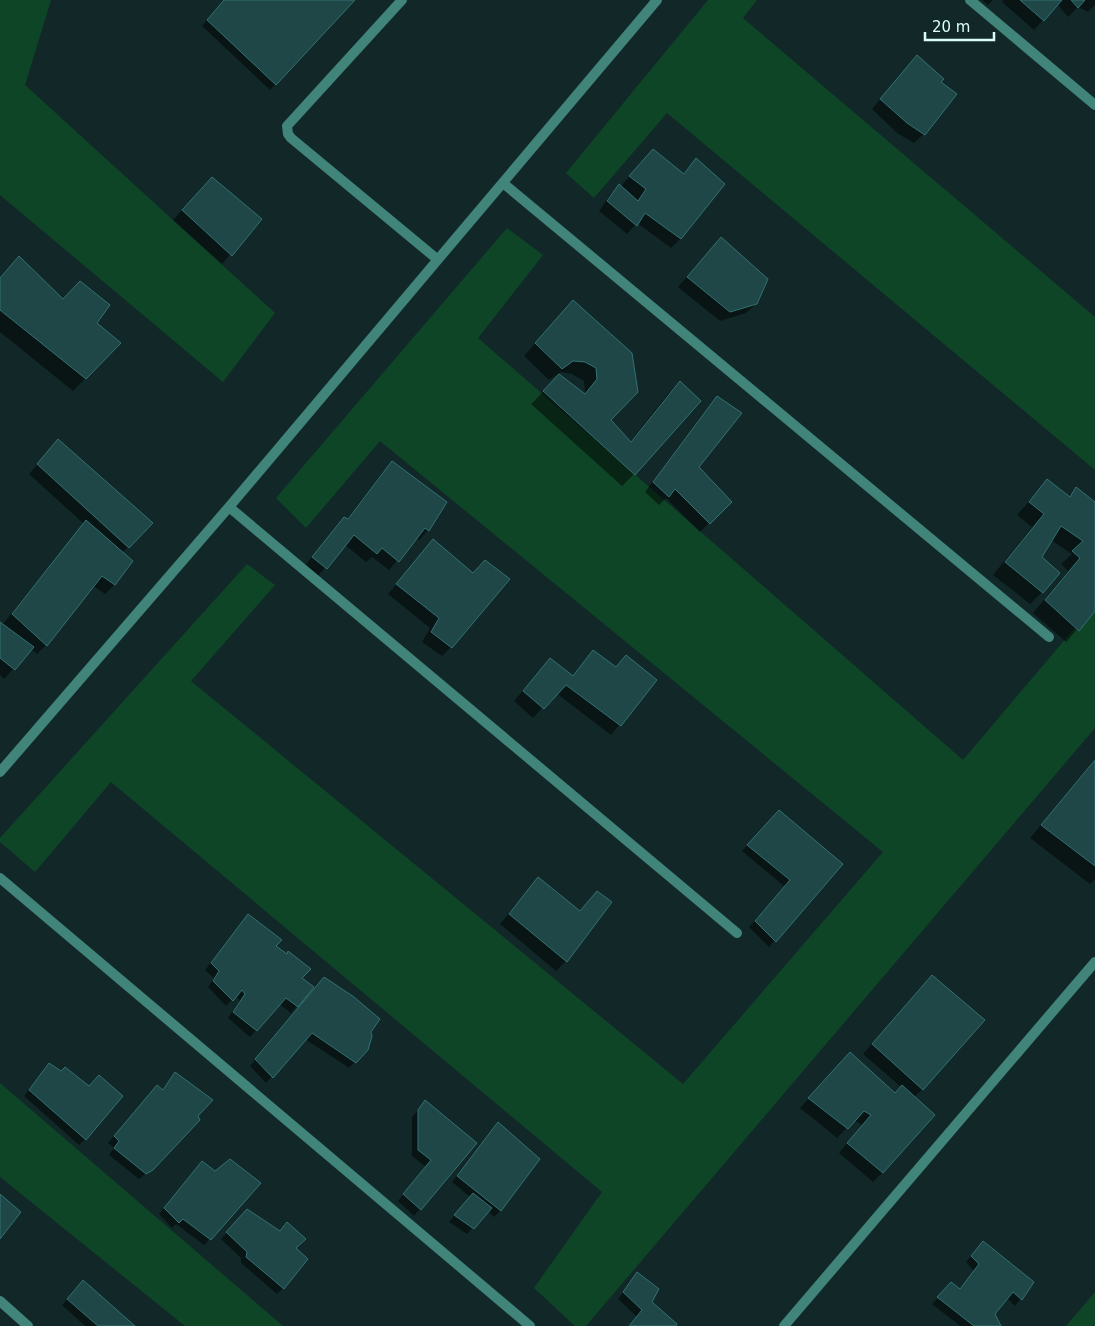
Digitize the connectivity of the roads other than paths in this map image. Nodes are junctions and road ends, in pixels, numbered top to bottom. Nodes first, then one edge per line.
1 (402, 0) edge
2 (656, 0) edge
3 (970, 0) edge
4 (1095, 105) edge
5 (503, 183) junction
6 (437, 259) junction
7 (229, 507) junction
8 (1049, 637) dead end
9 (0, 772) edge
10 (0, 878) edge
11 (737, 933) dead end
12 (1095, 962) edge
13 (0, 1301) edge
14 (28, 1326) edge
15 (530, 1326) edge
16 (784, 1326) edge

1 - 6 street
2 - 5 street
3 - 4 street
5 - 6 street
5 - 8 street
6 - 7 street
7 - 9 street
7 - 11 street
10 - 15 street
12 - 16 street
13 - 14 street

